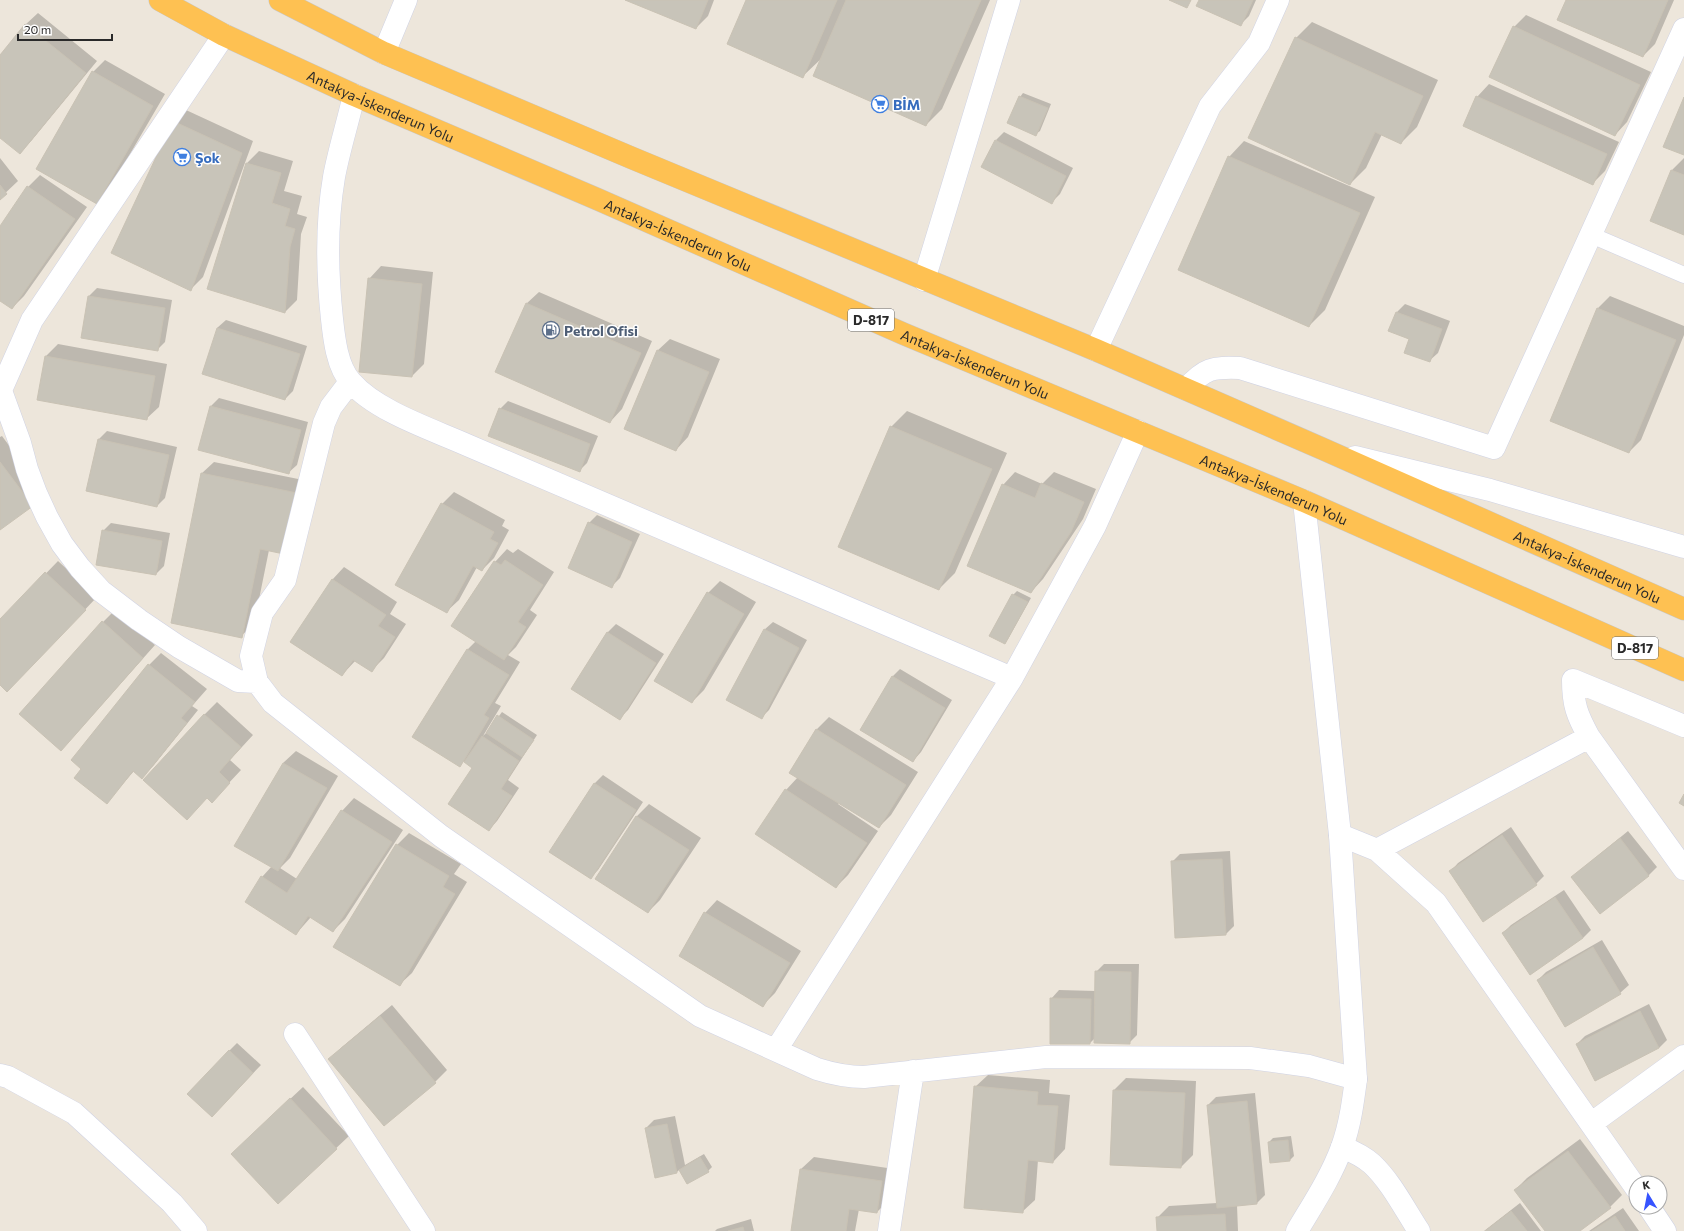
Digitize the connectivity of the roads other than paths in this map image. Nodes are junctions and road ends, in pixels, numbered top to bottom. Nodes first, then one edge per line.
1 (160, 0) edge
2 (280, 0) edge
3 (406, 0) edge
4 (1009, 0) edge
5 (1278, 0) edge
6 (1684, 29) edge
7 (224, 35) junction
8 (384, 53) junction
9 (354, 95) junction
10 (1591, 235) junction
11 (1684, 275) edge
12 (924, 280) junction
13 (1096, 350) junction
14 (350, 382) junction
15 (1186, 389) junction
16 (0, 390) edge
17 (1138, 432) junction
18 (1323, 449) junction
19 (1304, 501) junction
20 (1684, 547) edge
21 (1684, 609) edge
22 (1684, 670) edge
23 (1012, 678) junction
24 (257, 682) junction
25 (1684, 726) edge
26 (1589, 737) junction
27 (1340, 835) junction
28 (1377, 850) junction
29 (1684, 869) edge
30 (295, 1034) dead end
31 (776, 1050) junction
32 (1684, 1056) edge
33 (914, 1071) junction
34 (0, 1075) edge
35 (1356, 1079) junction
36 (1592, 1123) junction
37 (1342, 1147) junction
38 (1628, 1176) edge
39 (1655, 1215) edge
40 (196, 1231) edge
41 (424, 1231) edge
42 (889, 1231) edge
43 (1297, 1231) edge
44 (1419, 1231) edge
45 (1666, 1231) edge

1 - 7 highway, Antakya-İskenderun Yolu / D-817
2 - 8 highway, Antakya-İskenderun Yolu
3 - 8 street
4 - 12 street
5 - 13 street
6 - 10 street
7 - 9 highway, Antakya-İskenderun Yolu / D-817
7 - 16 street
8 - 12 highway, Antakya-İskenderun Yolu
9 - 14 street
9 - 17 highway, Antakya-İskenderun Yolu / D-817
10 - 11 lane
10 - 15 street
12 - 13 highway, Antakya-İskenderun Yolu
13 - 15 highway, Antakya-İskenderun Yolu
14 - 23 street
14 - 24 street
15 - 18 highway, Antakya-İskenderun Yolu
16 - 24 street
17 - 19 highway, Antakya-İskenderun Yolu / D-817
17 - 23 street
18 - 20 street
18 - 21 highway, Antakya-İskenderun Yolu
19 - 22 highway, Antakya-İskenderun Yolu / D-817
19 - 27 street
23 - 31 street
24 - 31 street
25 - 26 street
26 - 28 street
26 - 29 street
27 - 28 street
27 - 35 street
28 - 36 street
30 - 41 street
31 - 33 street
32 - 36 street
33 - 35 street
33 - 42 street
34 - 40 street
35 - 37 street
36 - 38 street
37 - 43 street
37 - 44 street
39 - 45 street

